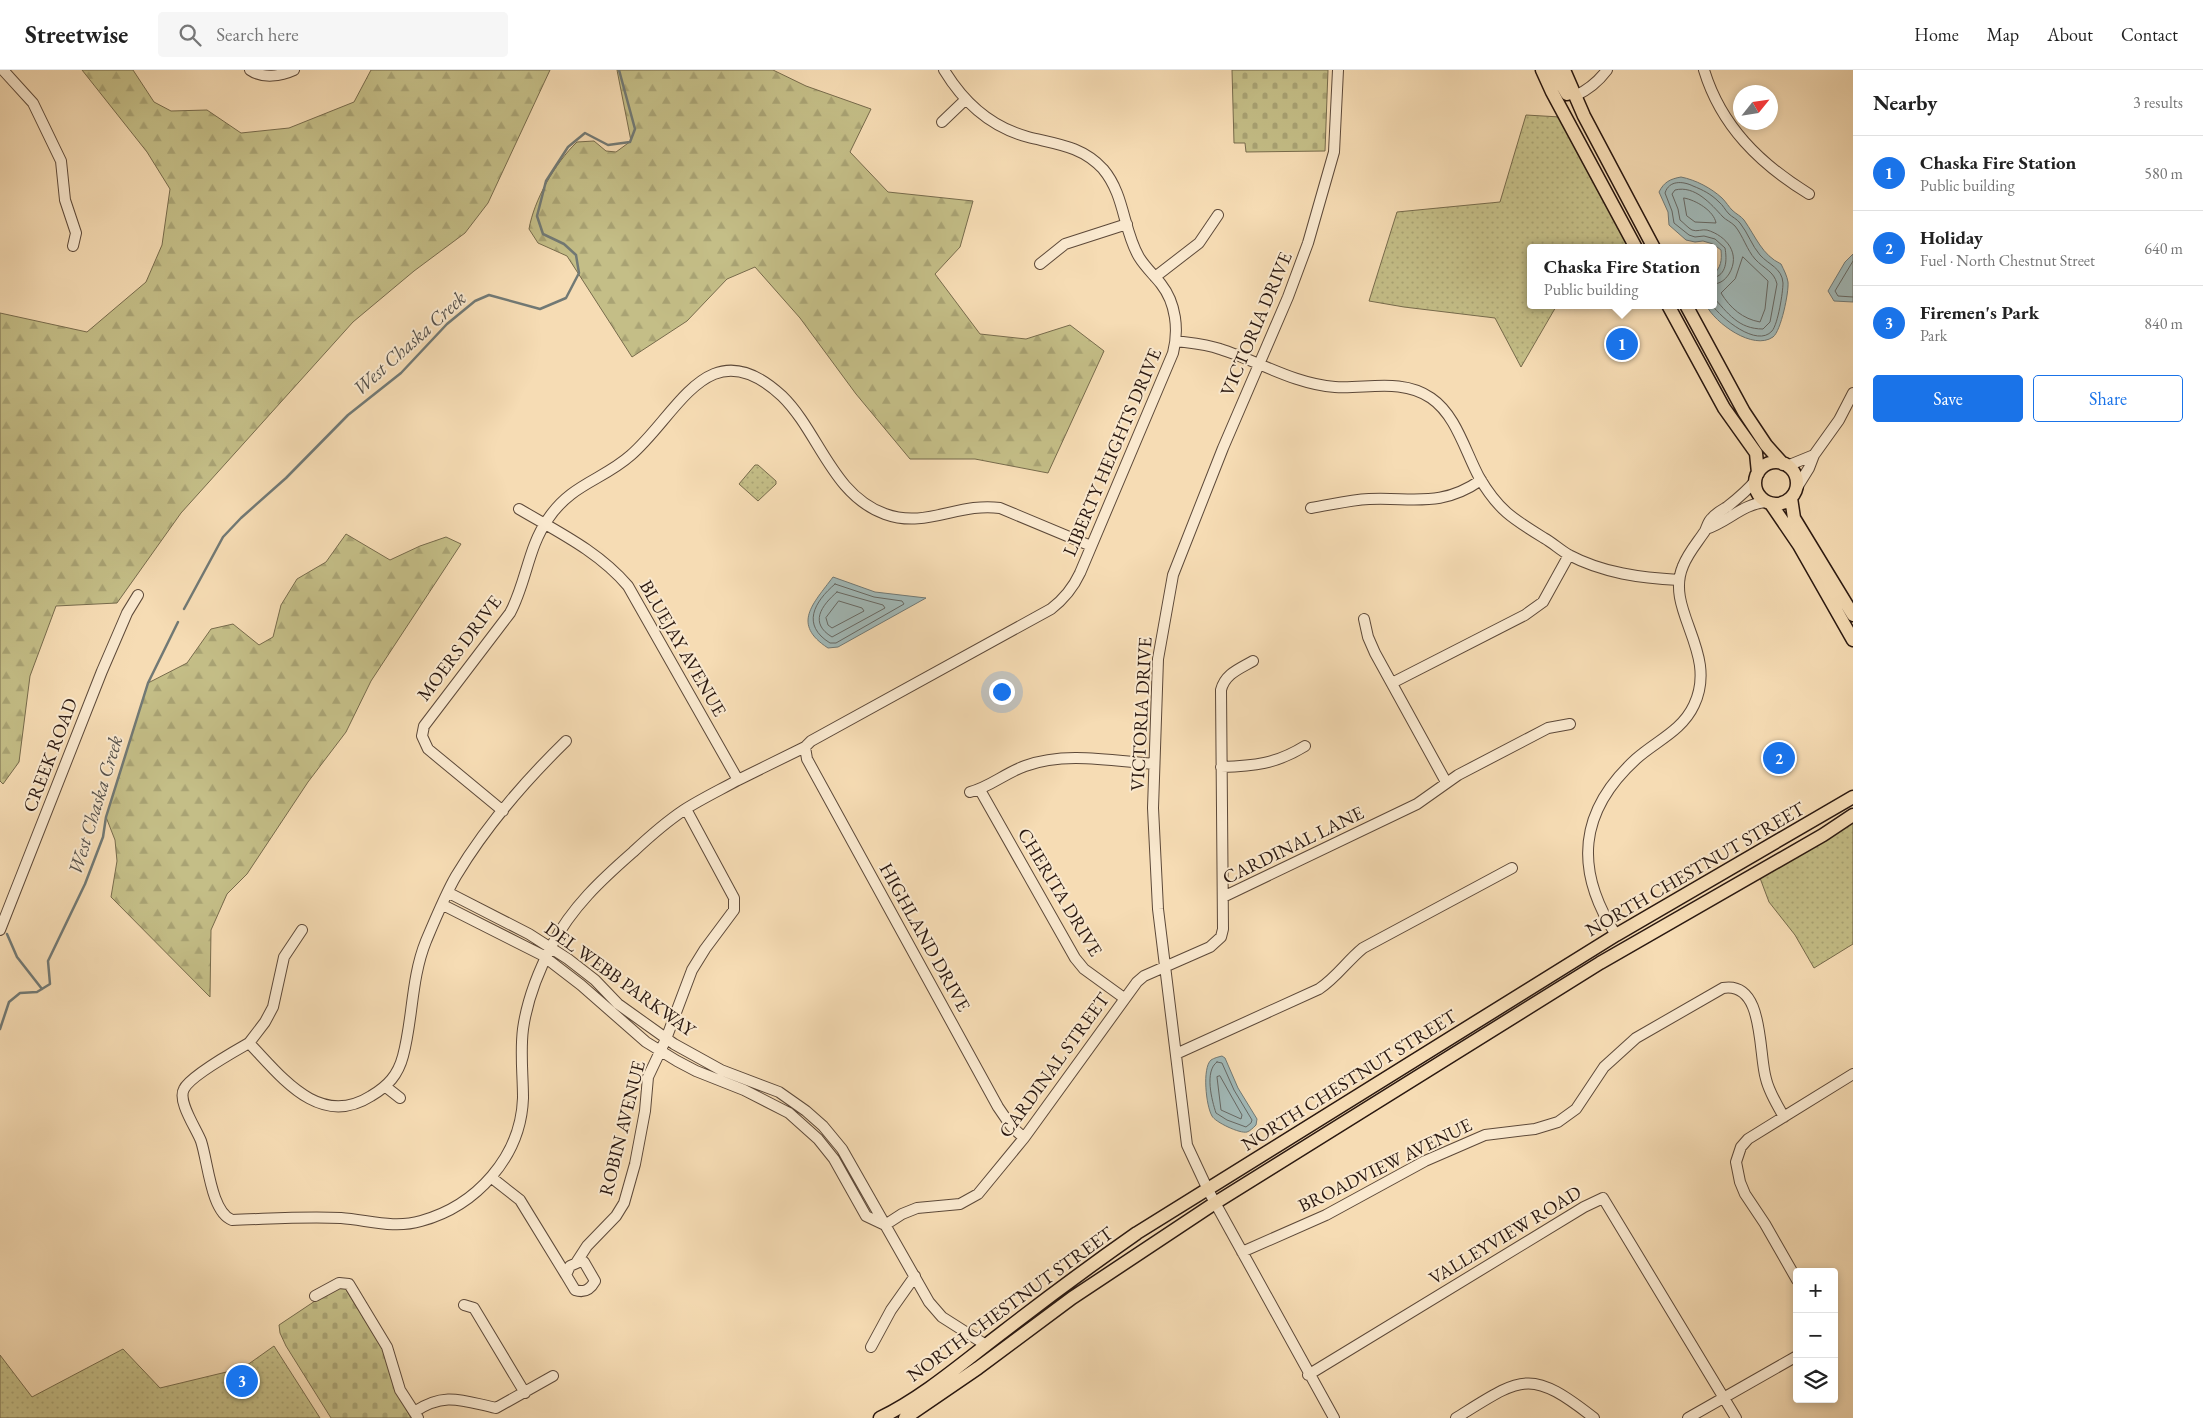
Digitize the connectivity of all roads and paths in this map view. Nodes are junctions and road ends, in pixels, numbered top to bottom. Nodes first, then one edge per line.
1 (3, 70) edge
2 (250, 70) edge
3 (294, 70) edge
4 (944, 70) edge
5 (1338, 70) edge
6 (1542, 70) edge
7 (1553, 70) edge
8 (1564, 70) edge
9 (1607, 70) edge
10 (1704, 70) edge
11 (1575, 96) junction
12 (964, 100) junction
13 (942, 122) dead end
14 (1808, 194) dead end
15 (1218, 215) dead end
16 (1127, 224) junction
17 (1634, 244) edge
18 (1652, 244) edge
19 (73, 246) dead end
20 (1040, 264) dead end
21 (1155, 277) junction
22 (1670, 309) edge
23 (1688, 309) edge
24 (1176, 341) junction
25 (1258, 365) junction
26 (1853, 392) edge
27 (1814, 455) junction
28 (1785, 465) junction
29 (1756, 477) junction
30 (1481, 480) junction
31 (1794, 493) junction
32 (1768, 503) junction
33 (1311, 508) dead end
34 (519, 509) dead end
35 (544, 524) junction
36 (1706, 530) junction
37 (1092, 546) junction
38 (1569, 555) junction
39 (1679, 580) junction
40 (138, 595) dead end
41 (1853, 615) edge
42 (1364, 619) dead end
43 (1853, 640) edge
44 (1253, 661) dead end
45 (1392, 683) junction
46 (1570, 724) dead end
47 (566, 741) dead end
48 (1305, 746) dead end
49 (805, 747) junction
50 (1154, 764) junction
51 (1221, 767) junction
52 (738, 780) junction
53 (1446, 782) junction
54 (980, 790) junction
55 (970, 792) dead end
56 (1853, 797) edge
57 (686, 809) junction
58 (503, 811) junction
59 (1853, 815) edge
60 (1512, 868) dead end
61 (449, 893) junction
62 (1223, 897) junction
63 (443, 905) junction
64 (0, 930) edge
65 (302, 930) dead end
66 (1616, 935) junction
67 (551, 948) junction
68 (547, 958) junction
69 (1165, 967) junction
70 (1124, 998) junction
71 (666, 1039) junction
72 (249, 1042) junction
73 (660, 1050) junction
74 (1176, 1054) junction
75 (1853, 1074) edge
76 (386, 1087) junction
77 (400, 1098) dead end
78 (1784, 1117) junction
79 (1024, 1138) junction
80 (492, 1178) junction
81 (1208, 1190) junction
82 (1215, 1203) junction
83 (885, 1225) junction
84 (1242, 1252) junction
85 (576, 1263) junction
86 (1793, 1273) edge
87 (566, 1275) junction
88 (915, 1276) junction
89 (315, 1296) dead end
90 (464, 1305) dead end
91 (986, 1345) junction
92 (871, 1347) dead end
93 (1794, 1358) edge
94 (1308, 1375) junction
95 (553, 1376) dead end
96 (525, 1393) junction
97 (1726, 1398) junction
98 (416, 1415) edge
99 (880, 1418) edge
100 (905, 1418) edge
101 (1334, 1418) edge
102 (1456, 1418) edge
103 (1594, 1418) edge
104 (1688, 1418) edge
105 (1736, 1418) edge

1 - 19 street
2 - 3 street
4 - 12 street, LIBERTY HEIGHTS DRIVE
5 - 25 street, VICTORIA DRIVE
6 - 17 main road
7 - 11 main road
8 - 11 main road
9 - 11 street
10 - 14 street
11 - 18 main road
12 - 13 street
12 - 16 street, LIBERTY HEIGHTS DRIVE
15 - 21 street
16 - 20 street
16 - 21 street, LIBERTY HEIGHTS DRIVE
21 - 24 street, LIBERTY HEIGHTS DRIVE
22 - 29 main road
23 - 28 main road
24 - 25 street
24 - 37 street, LIBERTY HEIGHTS DRIVE
25 - 30 street
25 - 50 street, VICTORIA DRIVE
26 - 27 street
27 - 28 street
27 - 31 street
28 - 29 main road
28 - 31 main road
29 - 32 main road
29 - 36 street
30 - 33 street
30 - 38 street
31 - 32 main road
31 - 41 main road
32 - 36 street
32 - 43 main road
34 - 35 street, BLUEJAY AVENUE
35 - 37 street, MOERS DRIVE
35 - 52 street, BLUEJAY AVENUE
35 - 58 street, MOERS DRIVE
36 - 39 street
37 - 49 street, LIBERTY HEIGHTS DRIVE
38 - 39 street
38 - 45 street
39 - 66 street
40 - 64 street, CREEK ROAD
42 - 45 street
44 - 51 street
45 - 53 street
46 - 53 street, CARDINAL LANE
47 - 58 street
48 - 51 street
49 - 52 street
49 - 79 street, HIGHLAND DRIVE
50 - 54 street
50 - 69 street, VICTORIA DRIVE
51 - 62 street
52 - 57 street
53 - 62 street, CARDINAL LANE
54 - 55 street
54 - 70 street, CHERITA DRIVE
56 - 66 main road, NORTH CHESTNUT STREET
57 - 67 street
57 - 71 street, ROBIN AVENUE
58 - 61 street
59 - 82 main road, NORTH CHESTNUT STREET
60 - 74 street
61 - 63 street
61 - 67 street, DEL WEBB PARKWAY
62 - 69 street, CARDINAL LANE
63 - 68 street, DEL WEBB PARKWAY
63 - 76 street
65 - 72 street
66 - 81 main road, NORTH CHESTNUT STREET
67 - 68 street
67 - 71 street, DEL WEBB PARKWAY
68 - 73 street, DEL WEBB PARKWAY
68 - 80 street
69 - 70 street, CARDINAL STREET
69 - 74 street, VICTORIA DRIVE
70 - 79 street, CARDINAL STREET
71 - 73 street, ROBIN AVENUE
71 - 83 street, DEL WEBB PARKWAY
72 - 76 street
72 - 80 street
73 - 83 street, DEL WEBB PARKWAY
73 - 85 street, ROBIN AVENUE
74 - 81 street, VICTORIA DRIVE
75 - 78 street
76 - 77 street
78 - 84 street, BROADVIEW AVENUE
78 - 86 street
79 - 83 street, CARDINAL STREET
80 - 87 street
81 - 82 street, VICTORIA DRIVE
81 - 91 main road, NORTH CHESTNUT STREET
82 - 84 street, VICTORIA DRIVE
82 - 100 main road, NORTH CHESTNUT STREET
83 - 88 street, DEL WEBB PARKWAY
84 - 94 street, VICTORIA DRIVE
85 - 87 street
85 - 87 street
88 - 91 street, DEL WEBB PARKWAY
88 - 92 street
89 - 98 street
90 - 96 street
91 - 99 main road, NORTH CHESTNUT STREET
93 - 97 street
94 - 97 street, VALLEYVIEW ROAD
94 - 101 street, VICTORIA DRIVE
95 - 96 street
96 - 98 street
97 - 104 street
97 - 105 street, VALLEYVIEW ROAD
102 - 103 street

